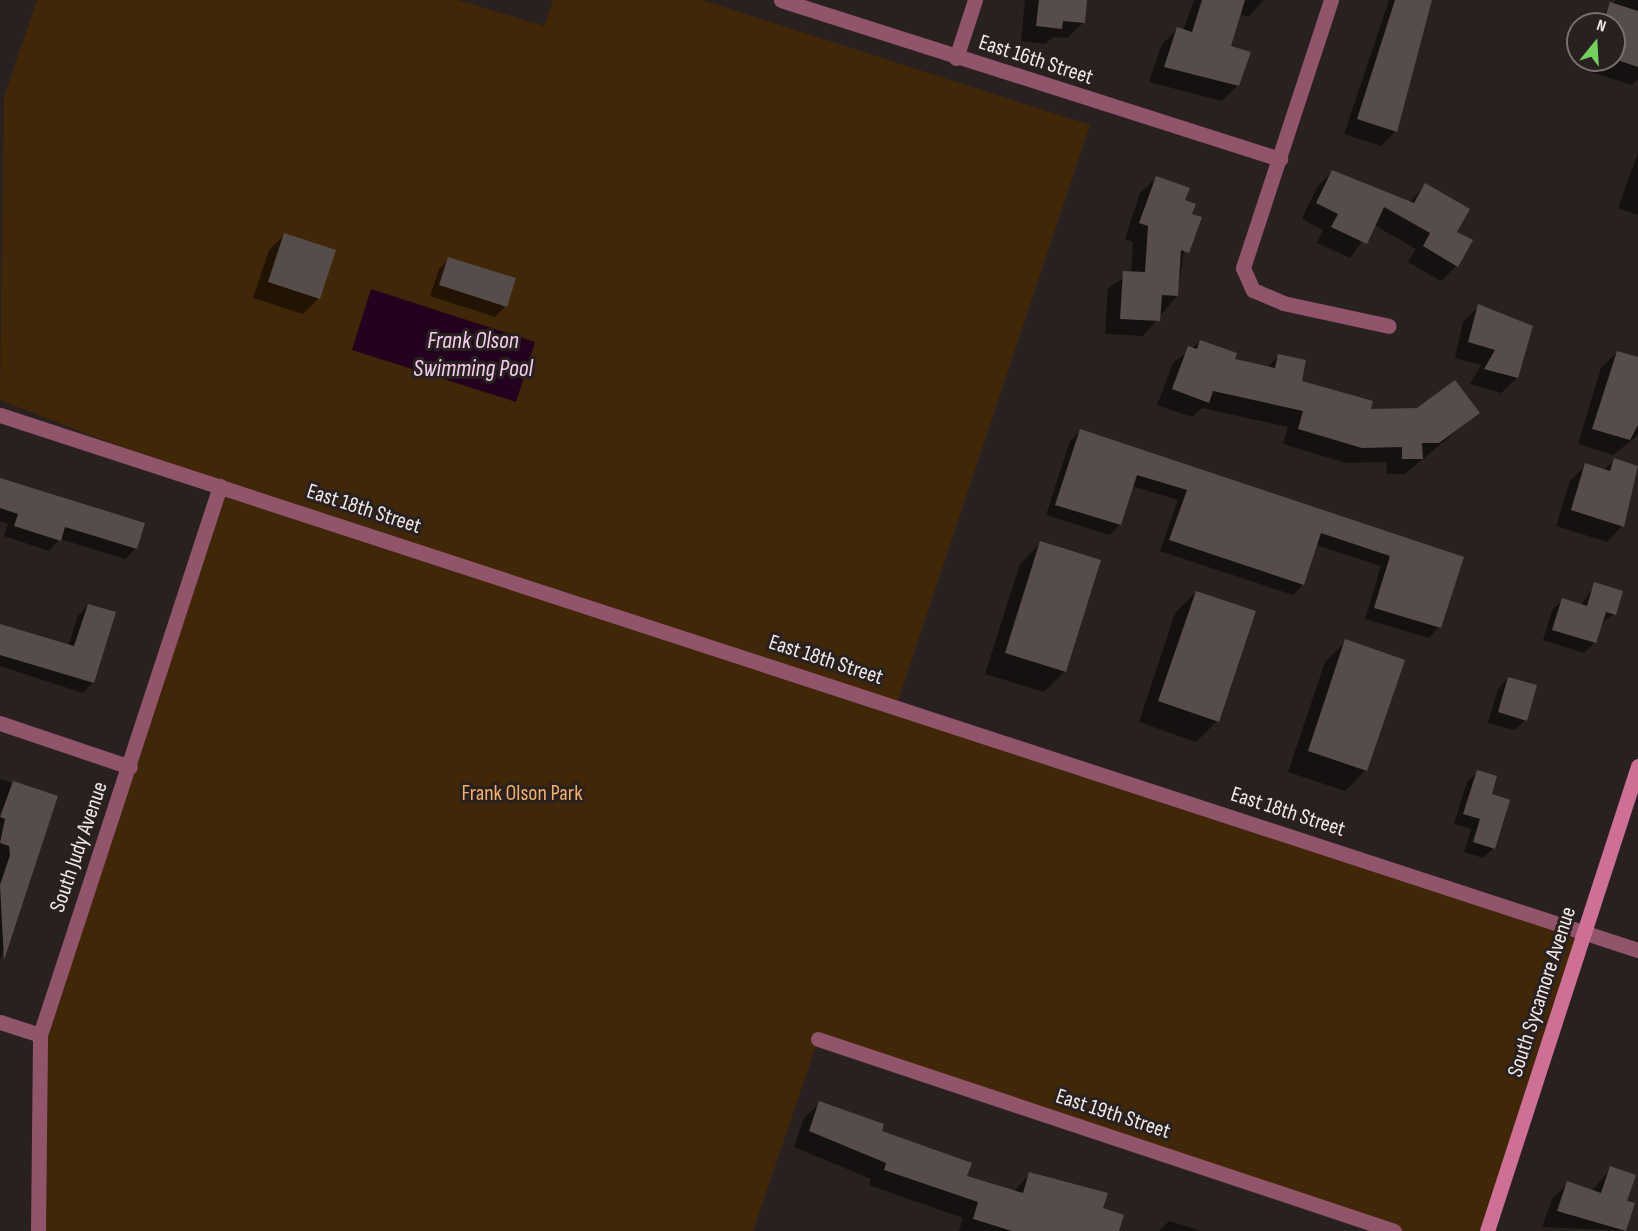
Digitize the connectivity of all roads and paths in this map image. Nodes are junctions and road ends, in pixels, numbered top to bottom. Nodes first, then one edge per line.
1 (781, 0) edge
2 (975, 0) edge
3 (1331, 0) edge
4 (956, 58) junction
5 (1280, 159) junction
6 (1389, 326) dead end
7 (0, 415) edge
8 (220, 486) junction
9 (0, 723) edge
10 (1638, 766) edge
11 (130, 767) junction
12 (1585, 932) junction
13 (1638, 950) edge
14 (0, 1022) edge
15 (39, 1035) junction
16 (818, 1040) dead end
17 (38, 1231) edge
18 (1394, 1231) edge
19 (1488, 1231) edge

1 - 4 street, East 16th Street
2 - 4 street
3 - 5 street
4 - 5 street, East 16th Street
5 - 6 street
7 - 8 street, East 18th Street
8 - 11 street, South Judy Avenue
8 - 12 street, East 18th Street
9 - 11 street
10 - 12 main road, South Sycamore Avenue
11 - 15 street, South Judy Avenue
12 - 13 street, East 18th Street
12 - 19 main road, South Sycamore Avenue
14 - 15 street
15 - 17 street, South Judy Avenue
16 - 18 street, East 19th Street

